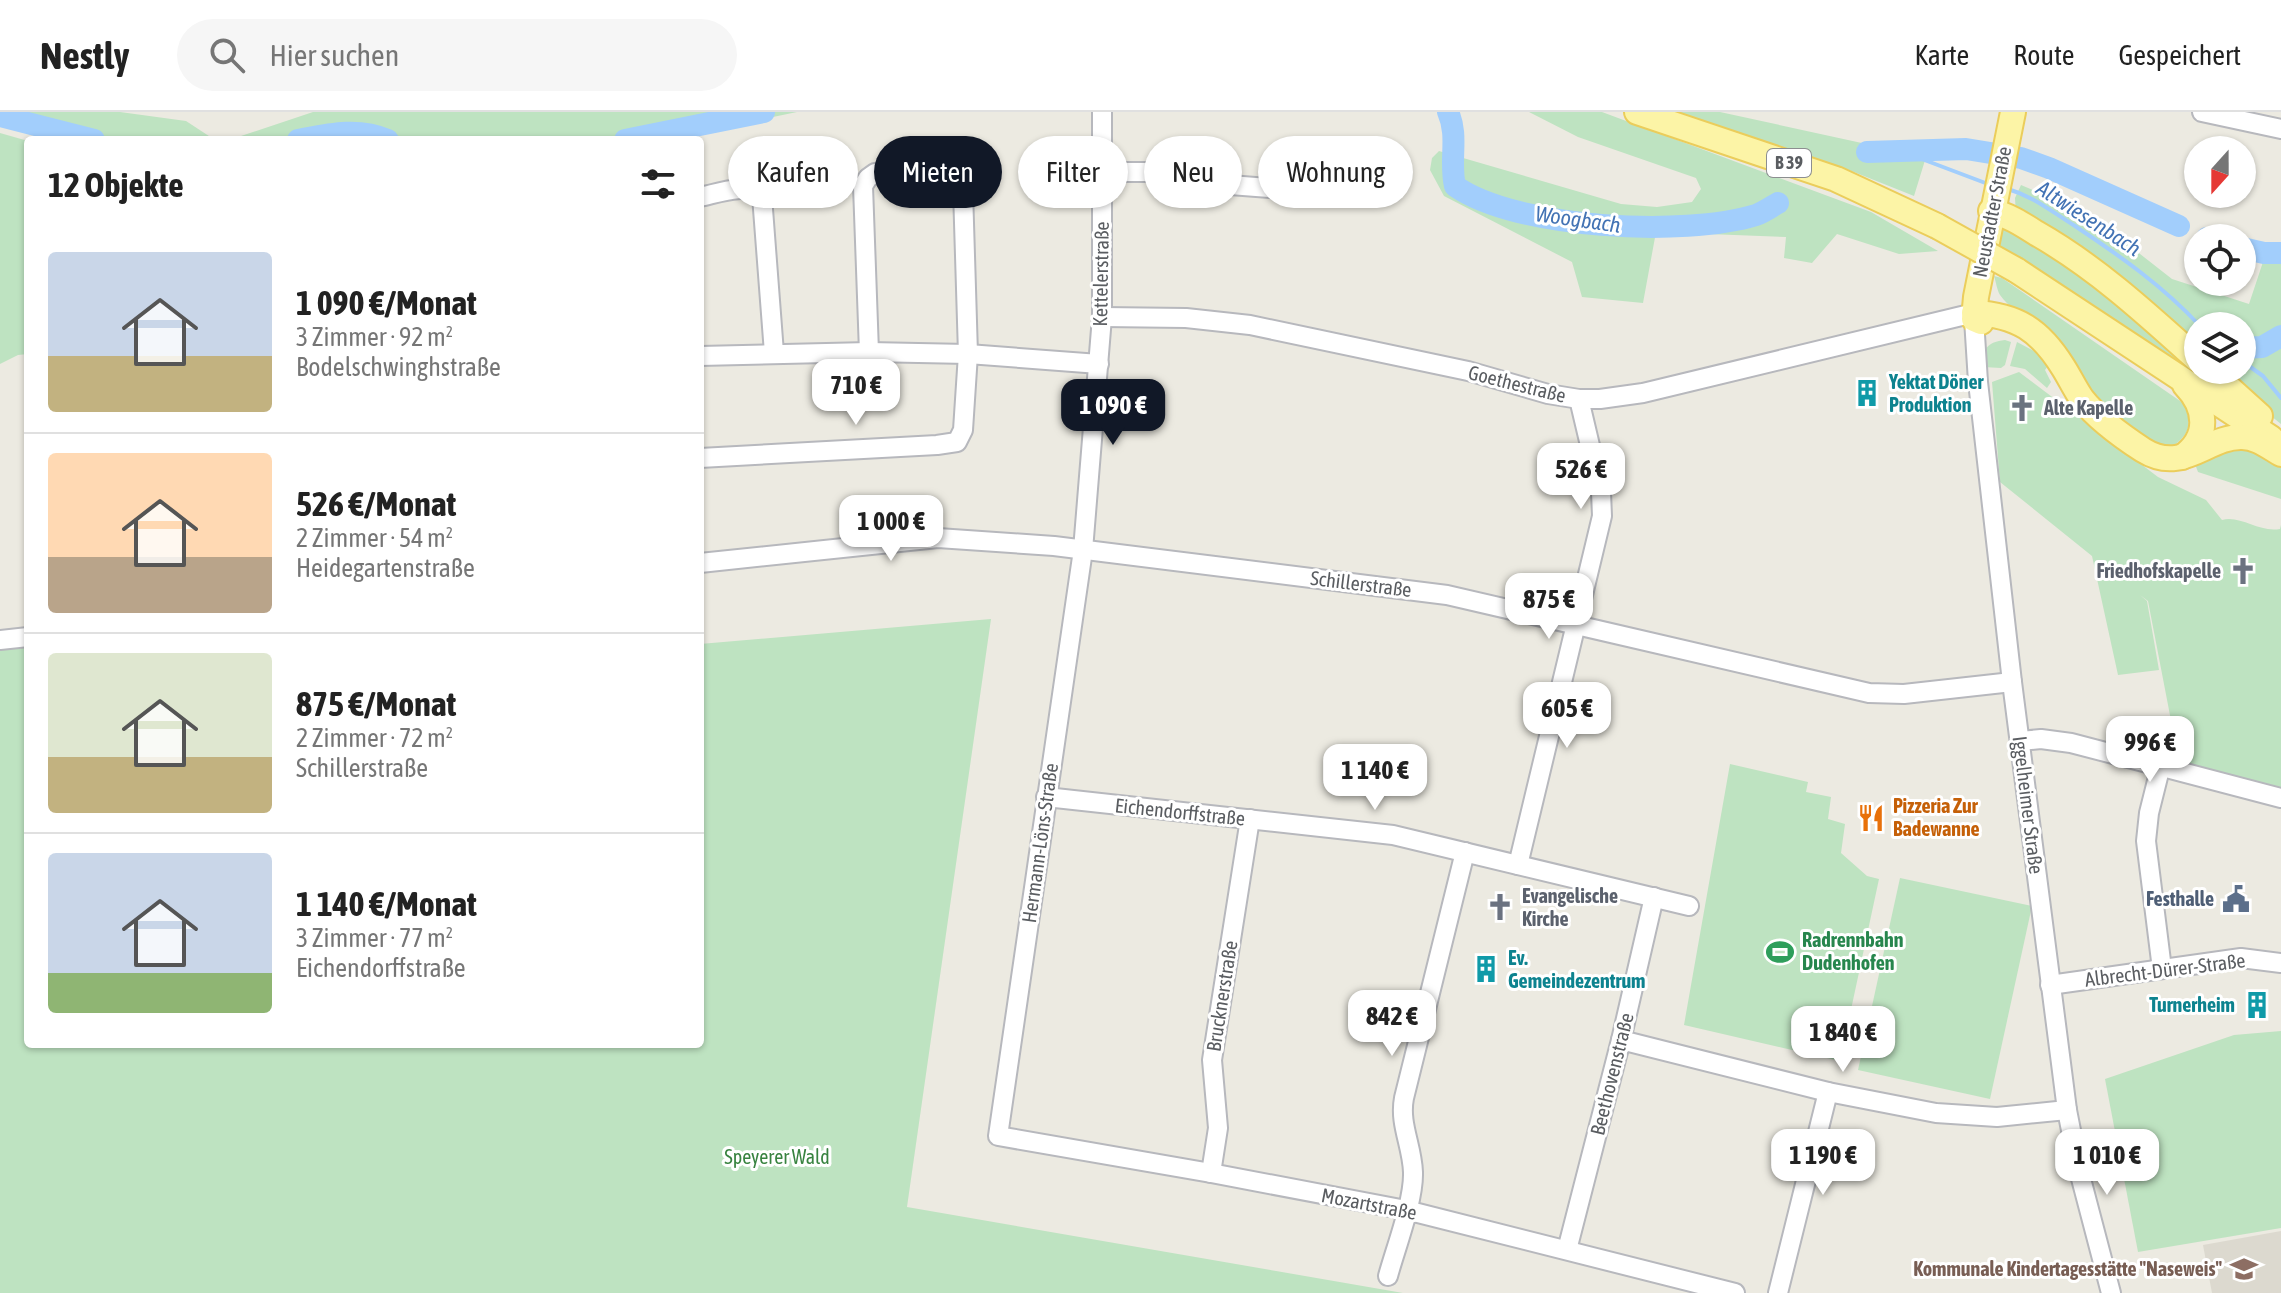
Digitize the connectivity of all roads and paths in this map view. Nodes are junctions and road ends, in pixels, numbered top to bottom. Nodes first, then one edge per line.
1 (1102, 112) edge
2 (1637, 112) edge
3 (2013, 112) edge
4 (2202, 112) edge
5 (2230, 115) edge
6 (2281, 129) edge
7 (1102, 136) edge
8 (1128, 172) edge
9 (1258, 187) edge
10 (704, 196) edge
11 (1993, 205) junction
12 (1102, 208) edge
13 (1974, 316) junction
14 (1102, 317) junction
15 (2184, 348) edge
16 (869, 352) junction
17 (774, 353) junction
18 (968, 354) junction
19 (704, 356) edge
20 (1099, 364) junction
21 (2172, 372) junction
22 (2225, 384) edge
23 (1579, 399) junction
24 (2234, 414) junction
25 (2215, 445) junction
26 (2278, 445) edge
27 (2182, 457) junction
28 (704, 458) edge
29 (1083, 550) junction
30 (704, 563) edge
31 (1576, 625) junction
32 (24, 637) edge
33 (0, 640) edge
34 (2012, 682) junction
35 (2020, 741) junction
36 (2161, 765) junction
37 (1046, 797) junction
38 (2281, 798) edge
39 (1250, 819) junction
40 (1465, 852) junction
41 (1518, 865) junction
42 (1654, 897) junction
43 (1689, 906) dead end
44 (2281, 963) edge
45 (2162, 969) junction
46 (2050, 985) junction
47 (1621, 1040) junction
48 (1828, 1092) junction
49 (2067, 1110) junction
50 (998, 1136) joint
51 (1211, 1173) junction
52 (1406, 1210) junction
53 (1567, 1250) junction
54 (1388, 1276) dead end
55 (1735, 1293) edge
56 (1778, 1293) edge
57 (2111, 1293) edge

1 - 7 street, Kettelerstraße
2 - 21 main road, B 39, bridge
3 - 11 main road, Neustadter Straße
4 - 5 street
5 - 6 street
8 - 9 street
10 - 17 street
11 - 13 main road, Neustadter Straße
11 - 15 main road
12 - 14 street, Kettelerstraße
13 - 23 street, Goethestraße
13 - 27 main road
13 - 34 street, Iggelheimer Straße
14 - 20 street, Kettelerstraße
14 - 23 street, Goethestraße
16 - 17 street
16 - 18 street
16 - 18 street
17 - 19 street
18 - 20 street
18 - 28 street
20 - 29 street, Hermann-Löns-Straße
21 - 24 main road, B 39
21 - 27 main road, B 39
22 - 26 main road
23 - 31 street
24 - 25 main road
24 - 26 main road, B 39
25 - 26 main road
25 - 27 main road
29 - 30 street, Schillerstraße
29 - 31 street, Schillerstraße
29 - 37 street, Hermann-Löns-Straße
31 - 34 street, Schillerstraße
31 - 41 street
32 - 33 street
34 - 35 street, Iggelheimer Straße
35 - 36 street
35 - 46 street, Iggelheimer Straße
36 - 38 street
36 - 45 street
37 - 39 street, Eichendorffstraße
37 - 50 street, Hermann-Löns-Straße
39 - 40 street, Eichendorffstraße
39 - 51 street, Brucknerstraße
40 - 41 street, Eichendorffstraße
40 - 52 street
41 - 42 street, Eichendorffstraße
42 - 43 street, Eichendorffstraße
42 - 47 street, Beethovenstraße
44 - 45 street, Albrecht-Dürer-Straße
45 - 46 street, Albrecht-Dürer-Straße
46 - 49 street, Iggelheimer Straße
47 - 48 street
47 - 53 street, Beethovenstraße
48 - 49 street
48 - 56 street
49 - 57 street, Iggelheimer Straße
50 - 51 street, Mozartstraße
51 - 52 street, Mozartstraße
52 - 53 street, Mozartstraße
52 - 54 street
53 - 55 street, Mozartstraße

